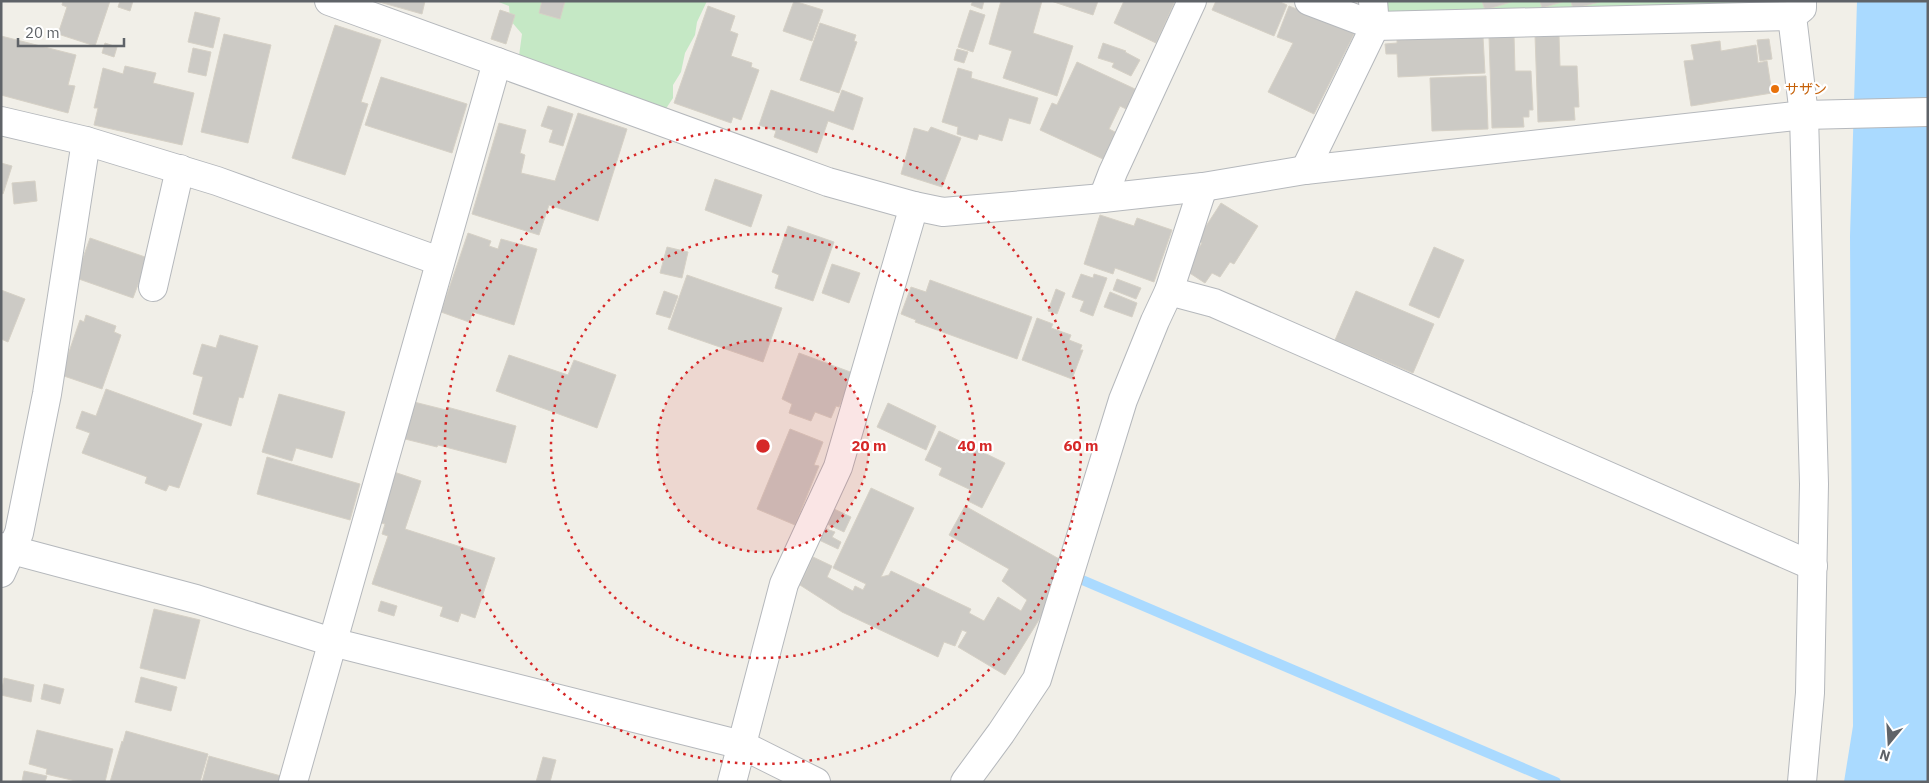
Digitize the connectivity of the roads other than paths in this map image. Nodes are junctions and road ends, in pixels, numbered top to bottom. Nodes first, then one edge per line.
1 (329, 1) edge
2 (1192, 1) edge
3 (1309, 1) edge
4 (1797, 8) edge
5 (1374, 14) edge
6 (497, 62) junction
7 (1928, 112) edge
8 (1804, 115) junction
9 (1, 121) edge
10 (86, 141) junction
11 (180, 170) junction
12 (1305, 170) junction
13 (1202, 187) junction
14 (1103, 198) junction
15 (914, 206) junction
16 (439, 261) junction
17 (153, 287) dead end
18 (1169, 291) junction
19 (4, 557) edge
20 (1813, 566) junction
21 (332, 642) junction
22 (742, 745) junction
23 (294, 782) edge
24 (732, 782) edge
25 (816, 782) edge
26 (965, 782) edge
27 (1802, 782) edge

1 - 6 street
2 - 14 street
3 - 5 street
4 - 5 street
4 - 8 street
5 - 12 street
6 - 15 street
6 - 16 street
7 - 8 street
8 - 12 street
8 - 20 street
9 - 10 street
10 - 11 street
10 - 19 street
11 - 16 street
11 - 17 street
12 - 13 street
13 - 14 street
13 - 18 street
14 - 15 street
15 - 22 street
16 - 21 street
18 - 20 street
18 - 26 street
19 - 21 street
20 - 27 street
21 - 22 street
21 - 23 street
22 - 24 street
22 - 25 street

